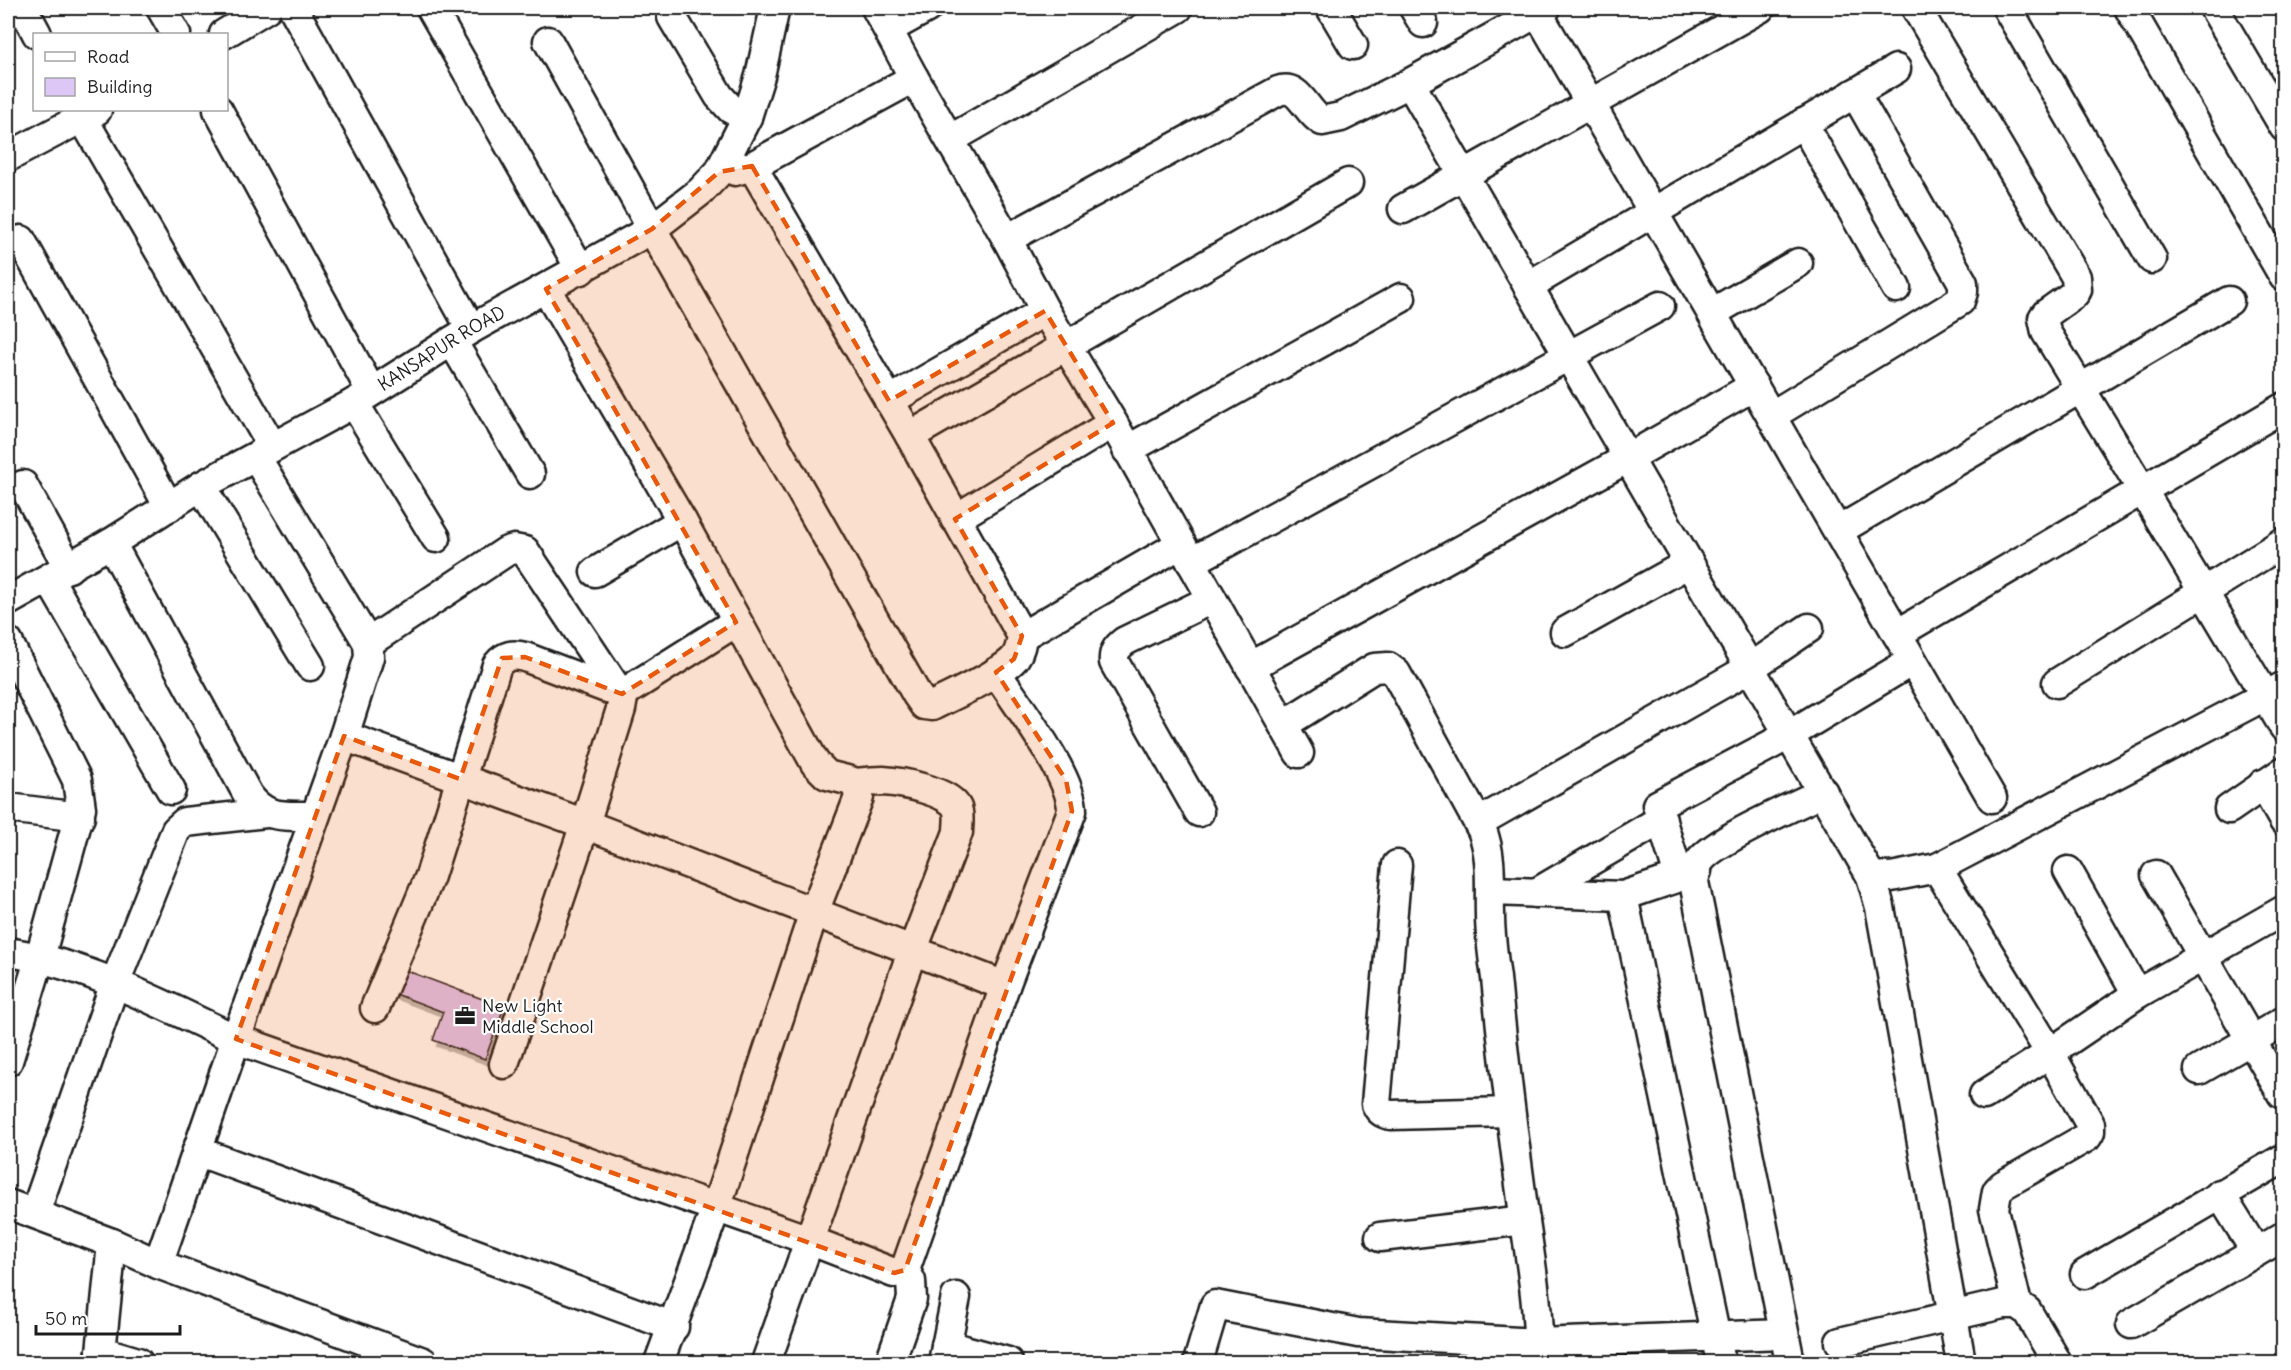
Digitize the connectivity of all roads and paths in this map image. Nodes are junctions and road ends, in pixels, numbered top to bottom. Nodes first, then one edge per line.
1 (161, 8) edge
2 (267, 8) edge
3 (293, 8) edge
4 (431, 8) edge
5 (775, 8) edge
6 (927, 8) edge
7 (1178, 8) edge
8 (1331, 8) edge
9 (1916, 8) edge
10 (2007, 8) edge
11 (2129, 8) edge
12 (2214, 8) edge
13 (8, 9) edge
14 (1540, 9) edge
15 (1746, 11) edge
16 (672, 17) dead end
17 (882, 18) edge
18 (36, 33) edge
19 (175, 33) edge
20 (226, 33) edge
21 (548, 40) dead end
22 (1353, 45) dead end
23 (1896, 69) dead end
24 (914, 78) junction
25 (1410, 83) junction
26 (1855, 93) junction
27 (1591, 103) junction
28 (219, 111) edge
29 (86, 112) edge
30 (747, 117) junction
31 (1803, 123) junction
32 (2283, 126) edge
33 (951, 139) junction
34 (8, 157) edge
35 (752, 166) junction
36 (719, 172) junction
37 (1464, 175) junction
38 (1348, 183) dead end
39 (1403, 209) dead end
40 (1653, 212) junction
41 (652, 229) junction
42 (1007, 239) junction
43 (21, 240) dead end
44 (2152, 259) dead end
45 (1798, 263) dead end
46 (581, 270) junction
47 (2283, 277) edge
48 (1528, 286) junction
49 (1896, 288) dead end
50 (546, 289) junction
51 (1401, 298) dead end
52 (2229, 302) dead end
53 (1660, 306) dead end
54 (1045, 311) junction
55 (1712, 313) junction
56 (461, 335) junction
57 (1068, 346) junction
58 (1568, 355) junction
59 (1754, 386) junction
60 (2080, 388) junction
61 (363, 397) junction
62 (889, 401) junction
63 (2283, 407) edge
64 (1771, 416) junction
65 (1113, 423) junction
66 (910, 436) junction
67 (1127, 450) junction
68 (264, 452) junction
69 (1628, 458) junction
70 (530, 474) dead end
71 (23, 485) dead end
72 (201, 486) junction
73 (2144, 491) junction
74 (169, 507) junction
75 (955, 519) junction
76 (682, 521) junction
77 (1838, 531) junction
78 (436, 538) dead end
79 (2283, 542) edge
80 (111, 543) junction
81 (1186, 553) junction
82 (1689, 563) junction
83 (595, 572) dead end
84 (59, 574) junction
85 (2203, 592) junction
86 (1212, 599) junction
87 (8, 601) edge
88 (736, 622) junction
89 (1809, 628) dead end
90 (1565, 632) dead end
91 (1897, 634) junction
92 (1022, 636) junction
93 (8, 642) edge
94 (368, 643) junction
95 (1912, 661) junction
96 (310, 666) dead end
97 (1250, 667) junction
98 (1750, 668) junction
99 (996, 672) junction
100 (2057, 683) dead end
101 (2274, 692) edge
102 (622, 694) junction
103 (1283, 725) junction
104 (2283, 728) edge
105 (1789, 735) junction
106 (344, 736) junction
107 (1299, 753) dead end
108 (2273, 778) edge
109 (460, 779) junction
110 (855, 783) junction
111 (171, 790) dead end
112 (1822, 792) junction
113 (1992, 798) dead end
114 (8, 808) edge
115 (2229, 809) dead end
116 (1199, 812) dead end
117 (266, 813) junction
118 (315, 816) junction
119 (80, 817) junction
120 (1662, 819) junction
121 (2283, 821) edge
122 (1479, 822) junction
123 (585, 824) junction
124 (1397, 865) dead end
125 (1937, 868) junction
126 (2068, 871) dead end
127 (1688, 874) junction
128 (2156, 875) dead end
129 (1871, 876) junction
130 (1491, 891) junction
131 (1536, 893) junction
132 (1623, 896) junction
133 (2283, 910) edge
134 (814, 912) junction
135 (912, 950) junction
136 (8, 952) edge
137 (40, 957) junction
138 (2203, 957) junction
139 (115, 983) junction
140 (1005, 986) junction
141 (2137, 994) junction
142 (375, 1008) dead end
143 (2283, 1021) edge
144 (236, 1039) junction
145 (2252, 1040) junction
146 (2050, 1053) junction
147 (8, 1061) edge
148 (504, 1064) dead end
149 (2199, 1070) dead end
150 (2283, 1094) edge
151 (1984, 1095) dead end
152 (1510, 1112) junction
153 (197, 1151) junction
154 (2283, 1158) edge
155 (2220, 1194) junction
156 (8, 1204) edge
157 (716, 1208) junction
158 (35, 1213) junction
159 (1525, 1220) junction
160 (2283, 1236) edge
161 (1380, 1237) dead end
162 (809, 1240) junction
163 (112, 1243) junction
164 (2256, 1252) junction
165 (158, 1264) junction
166 (905, 1270) junction
167 (2085, 1274) dead end
168 (956, 1297) dead end
169 (2018, 1304) junction
170 (1951, 1317) junction
171 (2131, 1324) dead end
172 (674, 1327) junction
173 (1784, 1334) junction
174 (1840, 1341) dead end
175 (1719, 1350) edge
176 (1538, 1353) edge
177 (944, 1354) edge
178 (101, 1357) edge
179 (138, 1362) edge
180 (423, 1362) edge
181 (659, 1362) edge
182 (766, 1362) edge
183 (890, 1362) edge
184 (1008, 1362) edge
185 (1198, 1362) edge
186 (1790, 1362) edge
187 (1961, 1362) edge
188 (2056, 1362) edge

1 - 19 street
2 - 20 street
3 - 56 street
4 - 46 street
5 - 30 street, KANSAPUR ROAD
6 - 17 street
7 - 33 street
8 - 22 street
9 - 60 street
10 - 44 street
11 - 47 street
12 - 32 street
13 - 18 street
14 - 25 street
14 - 27 street
15 - 27 street
16 - 30 street
17 - 24 street
21 - 41 street
23 - 26 street
24 - 33 street
24 - 35 street
25 - 37 street
25 - 42 street
26 - 31 street
26 - 64 street
27 - 37 street
27 - 40 street
28 - 61 street
29 - 34 street
29 - 68 street
30 - 36 street, KANSAPUR ROAD
31 - 40 street
31 - 49 street
33 - 42 street
35 - 36 street
35 - 62 street
36 - 41 street, KANSAPUR ROAD
37 - 39 street
37 - 48 street
38 - 57 street
40 - 48 street
40 - 55 street
41 - 46 street, KANSAPUR ROAD
41 - 99 street
42 - 54 street
43 - 74 street
45 - 55 street
46 - 50 street, KANSAPUR ROAD
48 - 58 street
50 - 56 street, KANSAPUR ROAD
50 - 76 street
51 - 67 street
52 - 60 street
53 - 58 street
54 - 57 street
54 - 62 street
55 - 59 street
56 - 61 street, KANSAPUR ROAD
56 - 70 street
57 - 65 street
57 - 66 street
58 - 69 street
58 - 81 street
59 - 64 street
59 - 69 street
60 - 73 street
60 - 77 street
61 - 68 street, KANSAPUR ROAD
61 - 78 street
62 - 66 street
63 - 73 street
64 - 77 street
65 - 67 street
65 - 75 street
66 - 75 street
67 - 81 street
68 - 72 street, KANSAPUR ROAD
68 - 94 street
69 - 82 street
69 - 97 street
71 - 84 street
72 - 74 street, KANSAPUR ROAD
72 - 96 street
73 - 85 street
73 - 91 street
74 - 80 street, KANSAPUR ROAD
75 - 92 street
76 - 83 street
76 - 88 street
77 - 91 street
79 - 85 street
80 - 84 street, KANSAPUR ROAD
80 - 117 street
81 - 86 street
81 - 92 street
82 - 90 street
82 - 98 street
84 - 87 street, KANSAPUR ROAD
84 - 111 street
85 - 100 street
85 - 101 street
86 - 97 street
86 - 116 street
88 - 102 street
88 - 110 street
89 - 98 street
91 - 95 street
92 - 99 street
93 - 119 street
94 - 102 street
94 - 106 street
95 - 105 street
95 - 113 street
97 - 103 street
98 - 105 street
98 - 122 street
99 - 140 street
101 - 104 street
101 - 125 street
102 - 109 street
102 - 123 street
103 - 107 street
103 - 122 street
105 - 112 street
105 - 120 street
106 - 109 street
106 - 118 street
108 - 115 street
108 - 121 street
109 - 123 street
109 - 142 street
110 - 134 street
110 - 135 street
112 - 127 street
112 - 129 street
114 - 119 street
117 - 118 street
117 - 139 street
118 - 144 street
119 - 137 street
120 - 127 street
120 - 131 street
122 - 130 street
123 - 134 street
123 - 148 street
124 - 152 street
125 - 129 street
125 - 146 street
126 - 141 street
127 - 132 street
127 - 173 street
128 - 138 street
129 - 170 street
130 - 131 street
130 - 152 street
131 - 132 street
132 - 175 street
133 - 138 street
134 - 135 street
134 - 157 street
135 - 140 street
135 - 162 street
136 - 137 street
137 - 139 street
137 - 147 street
138 - 141 street
138 - 145 street
139 - 144 street
139 - 158 street
140 - 166 street
141 - 146 street
143 - 145 street
144 - 153 street
144 - 157 street
145 - 149 street
145 - 150 street
146 - 151 street
146 - 169 street
152 - 159 street
153 - 165 street
153 - 172 street
154 - 155 street
155 - 164 street
155 - 167 street
156 - 158 street
157 - 162 street
157 - 172 street
158 - 163 street
159 - 161 street
159 - 176 street
160 - 164 street
162 - 166 street
162 - 182 street
163 - 165 street
163 - 178 street
164 - 171 street
165 - 180 street
166 - 183 street
168 - 177 street
169 - 170 street
169 - 188 street
170 - 174 street
170 - 187 street
172 - 181 street
173 - 175 street
173 - 186 street
175 - 176 street
176 - 185 street
177 - 184 street
178 - 179 street

